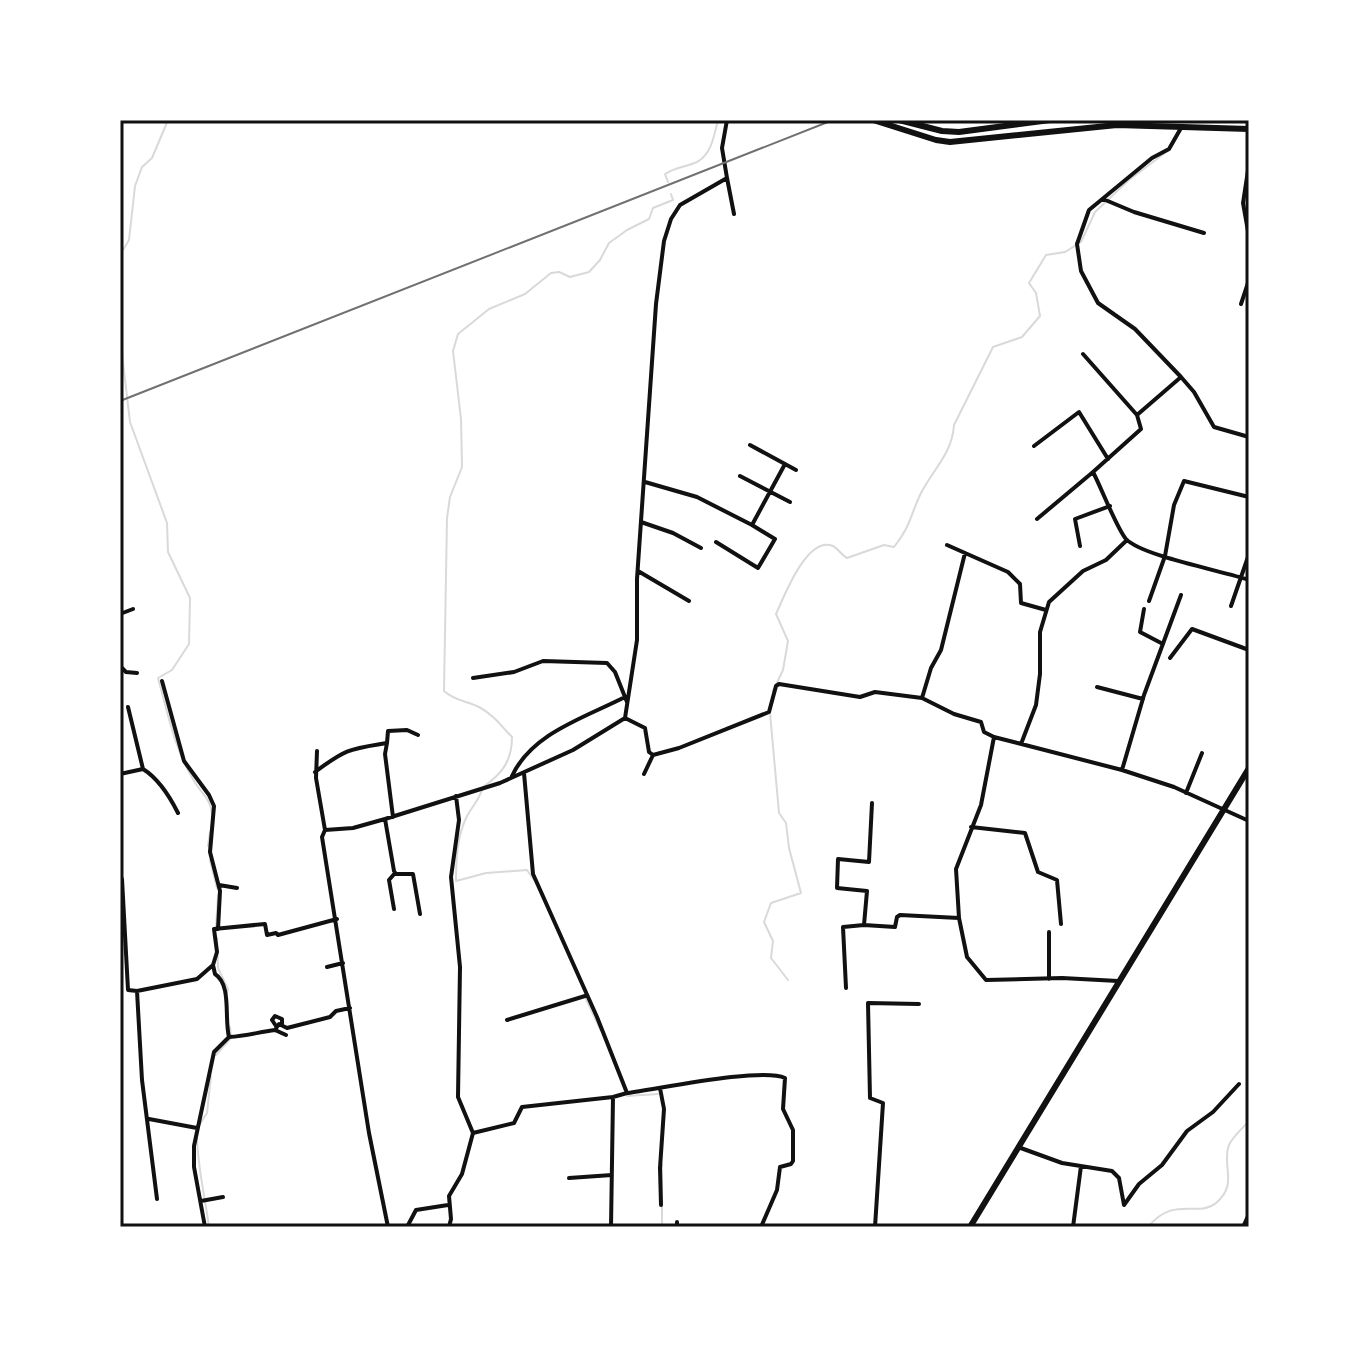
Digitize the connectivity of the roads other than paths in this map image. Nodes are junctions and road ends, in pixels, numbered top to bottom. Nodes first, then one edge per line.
1 (627, 120) edge
2 (649, 120) edge
3 (727, 120) edge
4 (873, 120) edge
5 (900, 120) edge
6 (1050, 120) edge
7 (1181, 128) junction
8 (1249, 129) edge
9 (1249, 164) edge
10 (727, 178) junction
11 (1103, 199) junction
12 (734, 214) dead end
13 (1204, 233) dead end
14 (1249, 237) edge
15 (1249, 280) edge
16 (1241, 304) dead end
17 (1083, 354) dead end
18 (1181, 377) junction
19 (1137, 415) junction
20 (1249, 437) edge
21 (750, 445) dead end
22 (1034, 446) dead end
23 (1108, 459) junction
24 (785, 464) junction
25 (796, 470) dead end
26 (1093, 472) junction
27 (740, 476) dead end
28 (645, 482) junction
29 (770, 492) junction
30 (1249, 497) edge
31 (790, 502) dead end
32 (1110, 506) junction
33 (1037, 519) dead end
34 (641, 522) junction
35 (752, 525) junction
36 (1127, 540) junction
37 (716, 542) dead end
38 (947, 545) dead end
39 (1080, 546) dead end
40 (701, 548) dead end
41 (965, 553) junction
42 (1249, 554) edge
43 (1165, 556) junction
44 (638, 571) junction
45 (1241, 577) junction
46 (1249, 580) edge
47 (1181, 595) dead end
48 (689, 601) dead end
49 (1149, 601) dead end
50 (1231, 606) dead end
51 (133, 609) dead end
52 (1144, 609) dead end
53 (1046, 610) junction
54 (120, 614) edge
55 (1163, 644) junction
56 (1249, 650) edge
57 (1170, 658) dead end
58 (120, 666) edge
59 (137, 673) dead end
60 (473, 678) dead end
61 (162, 681) dead end
62 (1097, 687) dead end
63 (922, 698) junction
64 (1143, 699) junction
65 (626, 700) junction
66 (128, 707) dead end
67 (625, 718) junction
68 (418, 735) dead end
69 (994, 737) junction
70 (387, 743) junction
71 (1021, 744) junction
72 (317, 751) dead end
73 (1202, 753) dead end
74 (653, 755) junction
75 (143, 769) junction
76 (1249, 769) edge
77 (1122, 770) junction
78 (315, 772) junction
79 (524, 773) junction
80 (120, 774) edge
81 (644, 774) dead end
82 (511, 779) junction
83 (1186, 793) junction
84 (456, 796) junction
85 (872, 803) dead end
86 (1224, 810) junction
87 (178, 813) dead end
88 (393, 817) junction
89 (385, 819) junction
90 (1249, 821) edge
91 (971, 827) junction
92 (325, 830) junction
93 (395, 873) junction
94 (122, 879) edge
95 (220, 885) junction
96 (235, 887) dead end
97 (394, 909) dead end
98 (420, 914) dead end
99 (959, 918) junction
100 (337, 919) junction
101 (1061, 924) dead end
102 (864, 925) junction
103 (216, 929) junction
104 (1049, 932) dead end
105 (122, 937) edge
106 (343, 963) junction
107 (213, 965) junction
108 (327, 967) dead end
109 (1049, 979) junction
110 (1120, 982) junction
111 (846, 988) dead end
112 (137, 991) junction
113 (585, 996) junction
114 (919, 1004) dead end
115 (350, 1008) junction
116 (507, 1020) dead end
117 (282, 1024) junction
118 (275, 1028) junction
119 (286, 1035) dead end
120 (229, 1037) junction
121 (1239, 1084) dead end
122 (660, 1088) junction
123 (627, 1093) junction
124 (613, 1097) junction
125 (149, 1119) junction
126 (197, 1128) junction
127 (473, 1133) junction
128 (1018, 1147) junction
129 (1081, 1166) junction
130 (612, 1175) junction
131 (569, 1178) dead end
132 (223, 1197) dead end
133 (157, 1199) dead end
134 (201, 1201) junction
135 (448, 1205) junction
136 (661, 1205) dead end
137 (1249, 1214) edge
138 (205, 1227) edge
139 (388, 1227) edge
140 (407, 1227) edge
141 (449, 1227) edge
142 (611, 1227) edge
143 (761, 1227) edge
144 (875, 1227) edge
145 (970, 1227) edge
146 (1073, 1227) edge
147 (1243, 1227) edge

1 - 2 street
3 - 10 street
4 - 7 main road
5 - 6 main road
7 - 8 main road
7 - 11 street
9 - 14 street
10 - 12 street
10 - 28 street
11 - 13 street
11 - 18 street
15 - 16 street
17 - 19 street
18 - 19 street
18 - 20 street
19 - 23 street
21 - 24 street
22 - 23 street
23 - 26 street
24 - 25 street
24 - 29 street
26 - 32 street
26 - 33 street
27 - 29 street
28 - 34 street
28 - 35 street
29 - 31 street
29 - 35 street
30 - 43 street
32 - 36 street
32 - 39 street
34 - 40 street
34 - 44 street
35 - 37 street
36 - 43 street
36 - 53 street
38 - 41 street
41 - 53 street
41 - 63 street
42 - 45 street
43 - 45 street
43 - 49 street
44 - 48 street
44 - 65 street
45 - 46 street
45 - 50 street
47 - 55 street
51 - 54 street
52 - 55 street
53 - 71 street
55 - 64 street
56 - 57 street
58 - 59 street
60 - 65 street
61 - 95 street
62 - 64 street
63 - 69 street
63 - 74 street
64 - 77 street
65 - 67 street
65 - 82 street
66 - 75 street
67 - 74 street
67 - 79 street
68 - 70 street
69 - 71 street
69 - 91 street
70 - 78 street
70 - 88 street
71 - 77 street
72 - 78 street
73 - 83 street
74 - 81 street
75 - 80 street
75 - 87 street
76 - 86 main road
77 - 83 street
78 - 92 street
79 - 82 street
79 - 113 street
82 - 84 street
83 - 86 street
84 - 88 street
84 - 127 street
85 - 102 street
86 - 90 street
86 - 110 main road
88 - 89 street
89 - 92 street
89 - 93 street
91 - 99 street
91 - 101 street
92 - 100 street
93 - 97 street
93 - 98 street
94 - 105 street
95 - 96 street
95 - 103 street
99 - 102 street
99 - 109 street
100 - 103 street
100 - 106 street
102 - 111 street
103 - 107 street
104 - 109 street
105 - 112 street
106 - 108 street
106 - 115 street
107 - 112 street
107 - 120 street
109 - 110 street
110 - 128 main road
112 - 125 street
113 - 116 street
113 - 123 street
114 - 144 street
115 - 117 street
115 - 139 street
117 - 118 street
117 - 118 street
118 - 119 street
118 - 120 street
120 - 126 street
121 - 129 street
122 - 123 street
122 - 136 street
122 - 143 street
123 - 124 street
124 - 127 street
124 - 130 street
125 - 126 street
125 - 133 street
126 - 134 street
127 - 135 street
128 - 129 street
128 - 145 main road
129 - 146 street
130 - 131 street
130 - 142 street
132 - 134 street
134 - 138 street
135 - 140 street
135 - 141 street
137 - 147 street

